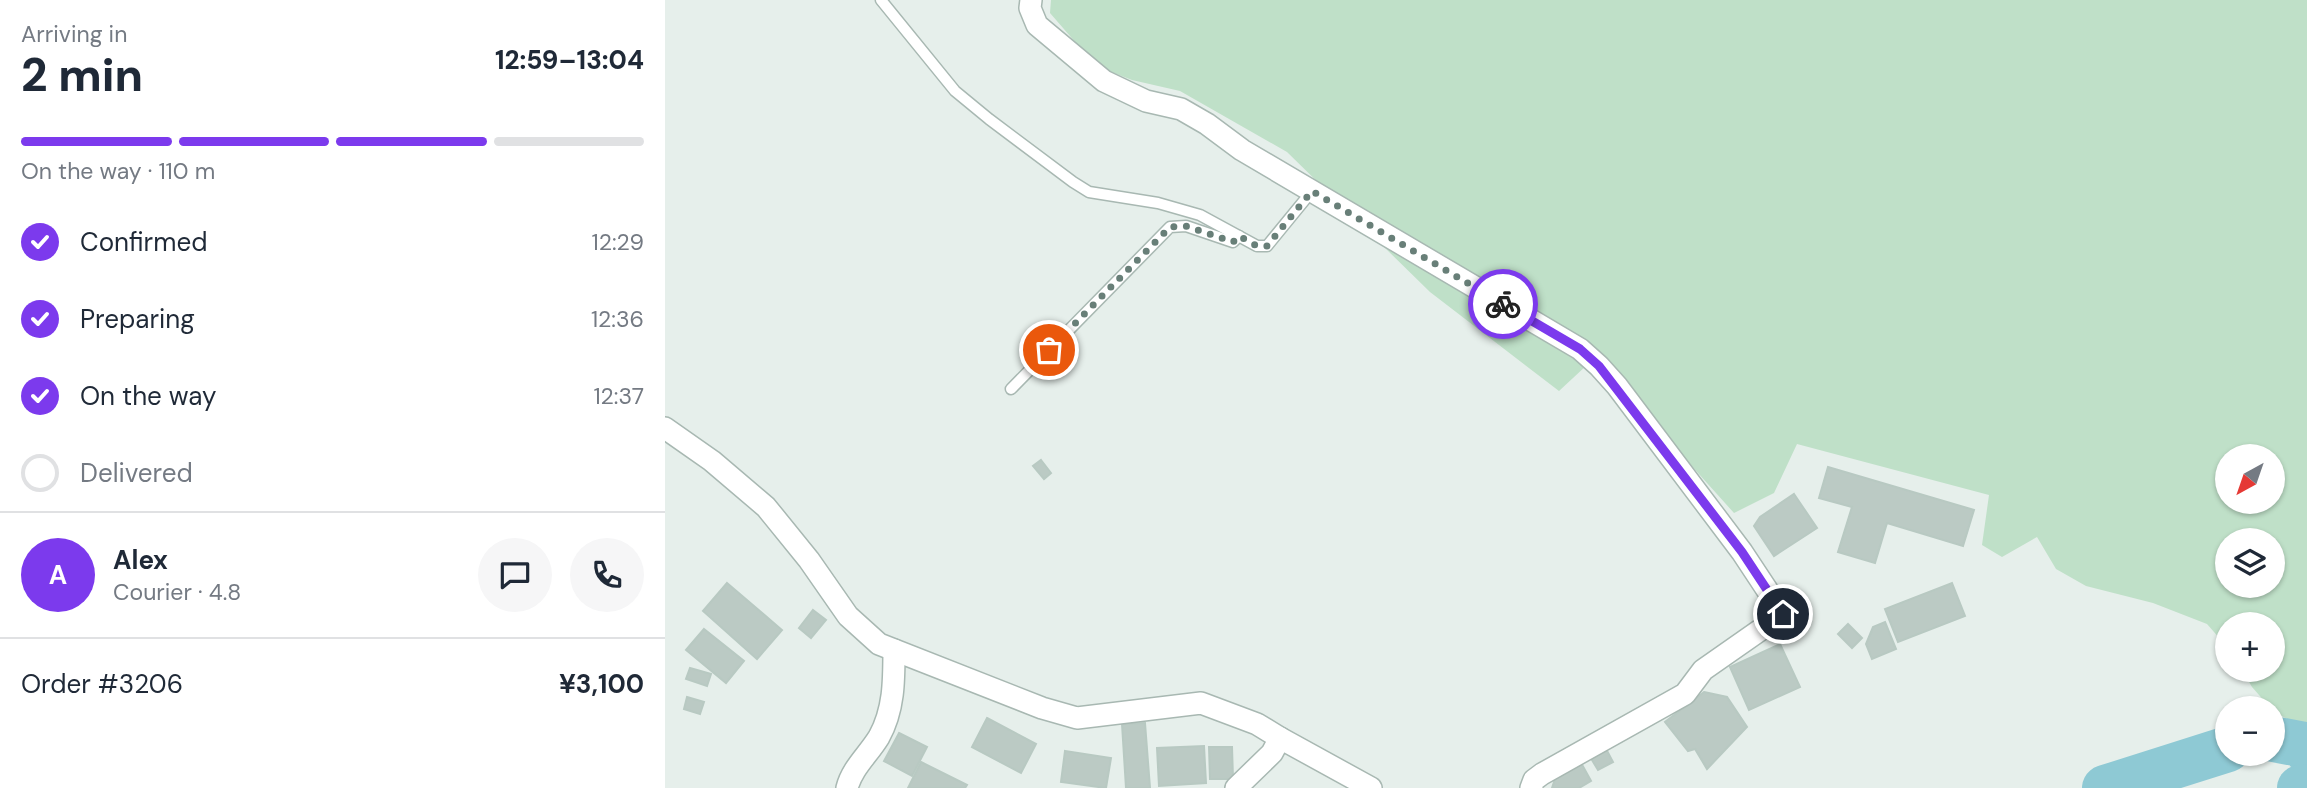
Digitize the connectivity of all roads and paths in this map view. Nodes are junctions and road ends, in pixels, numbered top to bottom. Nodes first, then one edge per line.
1 (881, 0) edge
2 (1031, 0) edge
3 (1312, 191) junction
4 (1239, 236) junction
5 (1011, 389) dead end
6 (665, 428) edge
7 (894, 650) junction
8 (1280, 738) junction
9 (847, 788) edge
10 (1235, 788) edge
11 (1371, 788) edge
12 (1531, 788) edge

1 - 4 lane
2 - 3 street
3 - 4 lane
3 - 12 street
4 - 5 lane
6 - 7 street
7 - 8 street
7 - 9 street
8 - 10 street
8 - 11 street

